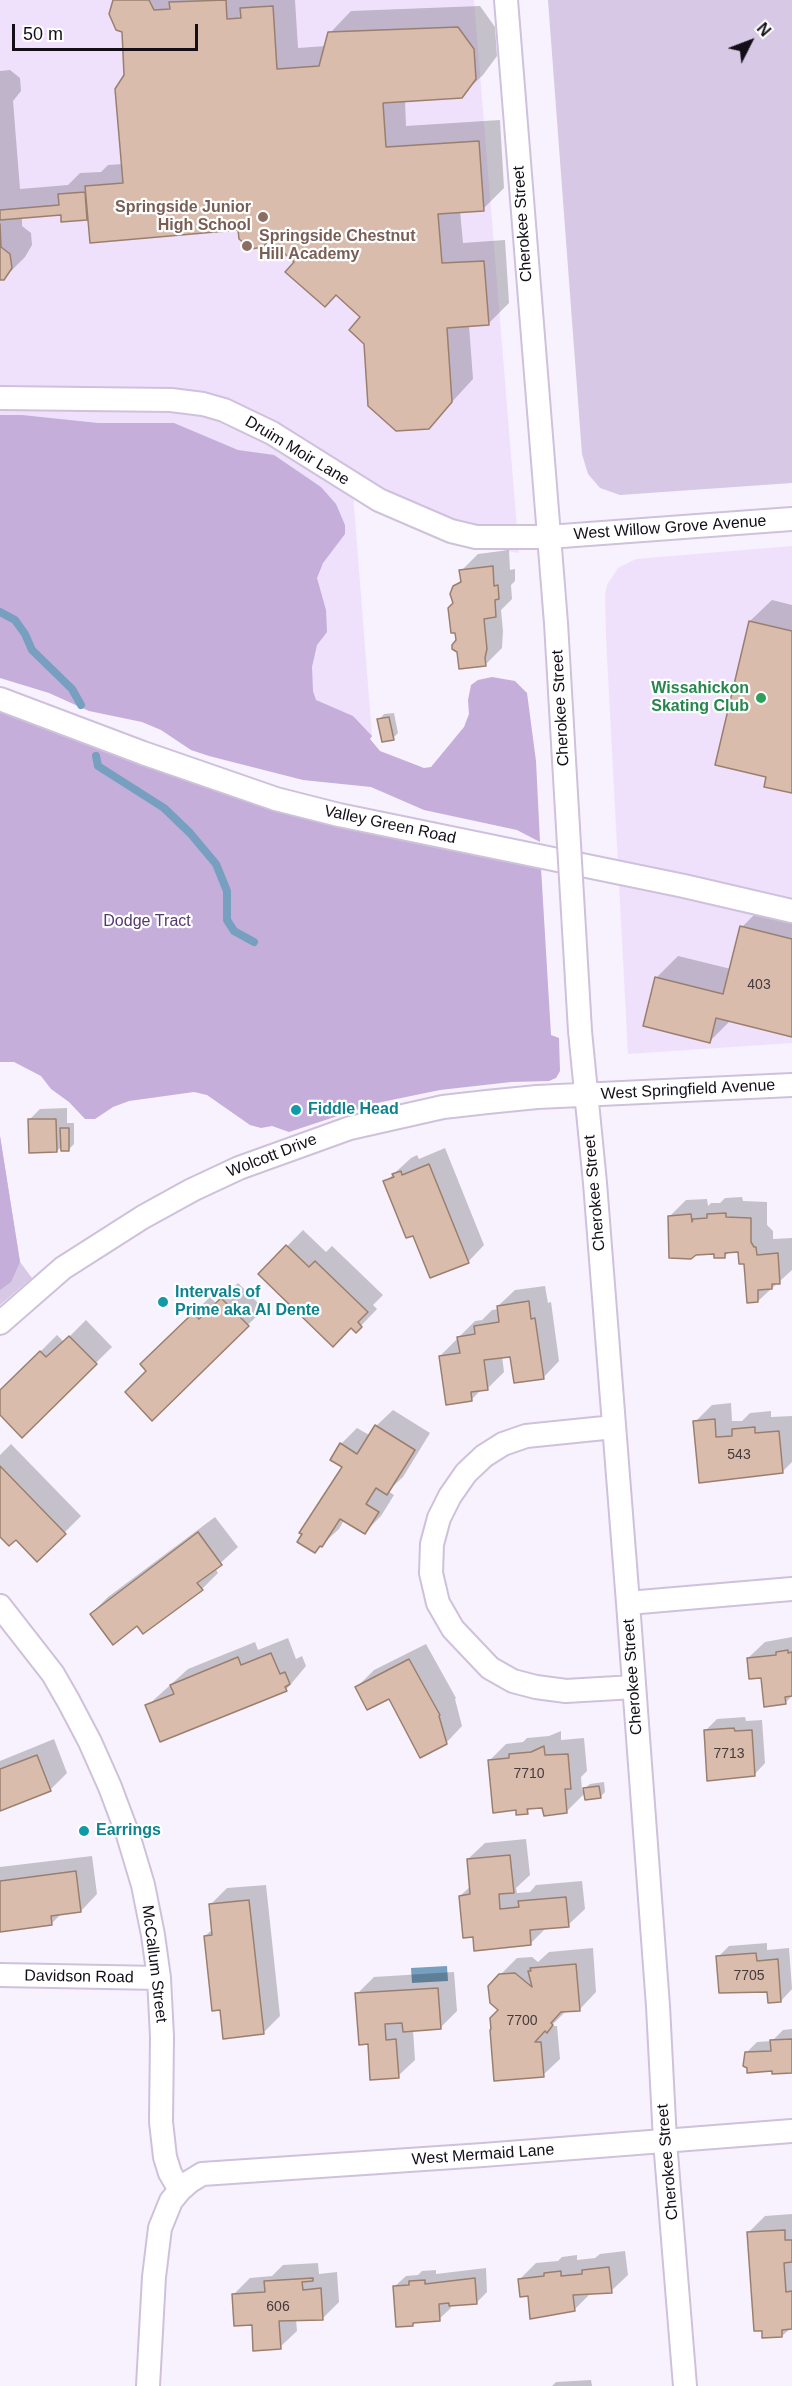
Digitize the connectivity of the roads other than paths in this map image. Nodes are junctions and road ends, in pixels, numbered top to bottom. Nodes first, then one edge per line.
1 (506, 0) edge
2 (0, 398) edge
3 (792, 519) edge
4 (548, 537) junction
5 (0, 699) edge
6 (792, 911) edge
7 (792, 1085) edge
8 (585, 1095) junction
9 (0, 1323) edge
10 (614, 1427) junction
11 (792, 1588) edge
12 (628, 1603) junction
13 (0, 1606) edge
14 (634, 1687) junction
15 (0, 1976) edge
16 (159, 1978) junction
17 (792, 2131) edge
18 (665, 2141) junction
19 (180, 2190) junction
20 (148, 2386) edge
21 (685, 2386) edge

1 - 4 street, Cherokee Street
2 - 4 street, Druim Moir Lane
3 - 4 street, West Willow Grove Avenue
4 - 8 street, Cherokee Street, bridge
5 - 6 street, Valley Green Road
7 - 8 street, West Springfield Avenue
8 - 9 street, Wolcott Drive
8 - 10 street, Cherokee Street
10 - 12 street, Cherokee Street
10 - 14 street
11 - 12 street
12 - 14 street, Cherokee Street
13 - 16 street, McCallum Street
14 - 18 street, Cherokee Street
15 - 16 street, Davidson Road
16 - 19 street, McCallum Street
17 - 18 street, West Mermaid Lane
18 - 19 street, West Mermaid Lane
18 - 21 street, Cherokee Street
19 - 20 street

